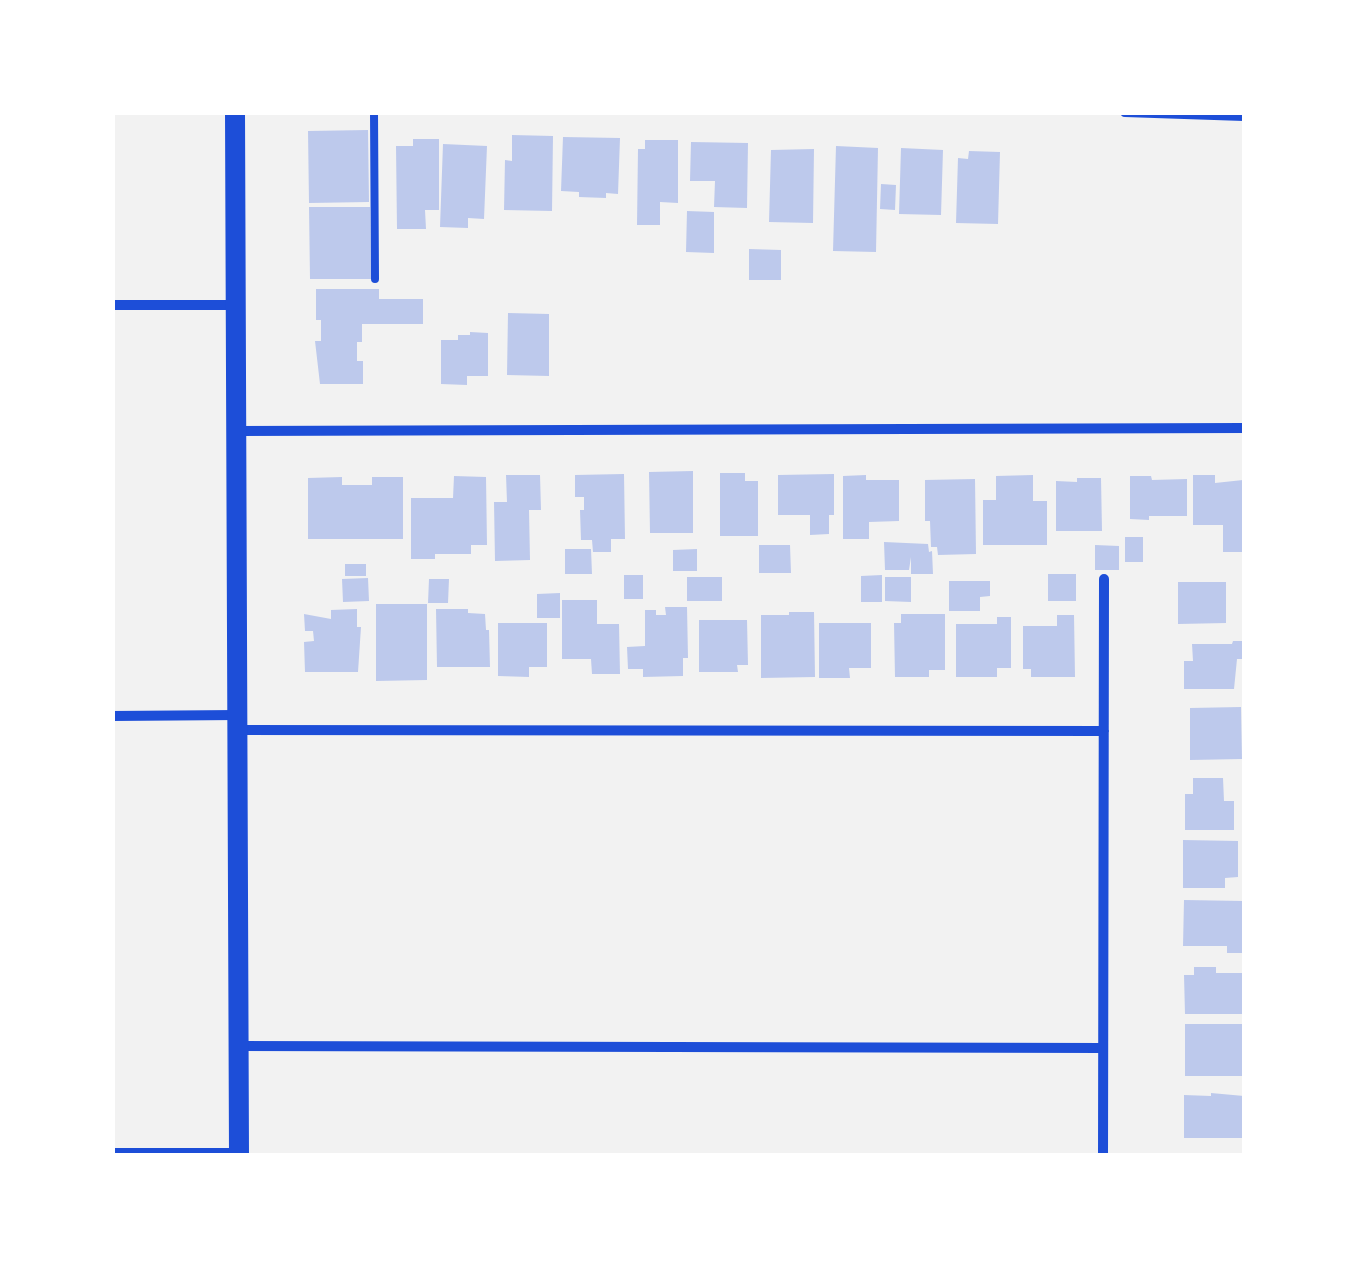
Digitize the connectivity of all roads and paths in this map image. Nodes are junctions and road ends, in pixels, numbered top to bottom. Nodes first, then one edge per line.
1 (235, 112) edge
2 (374, 112) edge
3 (1125, 112) edge
4 (1244, 116) edge
5 (375, 279) dead end
6 (112, 305) edge
7 (236, 305) junction
8 (1244, 428) edge
9 (237, 431) junction
10 (1104, 579) dead end
11 (112, 716) edge
12 (239, 723) junction
13 (1104, 731) junction
14 (238, 1046) junction
15 (1103, 1048) junction
16 (112, 1154) edge
17 (239, 1154) edge
18 (1102, 1156) edge

1 - 7 main road
2 - 5 lane
3 - 4 street
6 - 7 street
7 - 9 main road
8 - 9 street
9 - 12 main road
10 - 13 street
11 - 12 street
12 - 13 street
12 - 14 main road
13 - 15 street
14 - 15 street
14 - 17 main road
15 - 18 street
16 - 17 street

